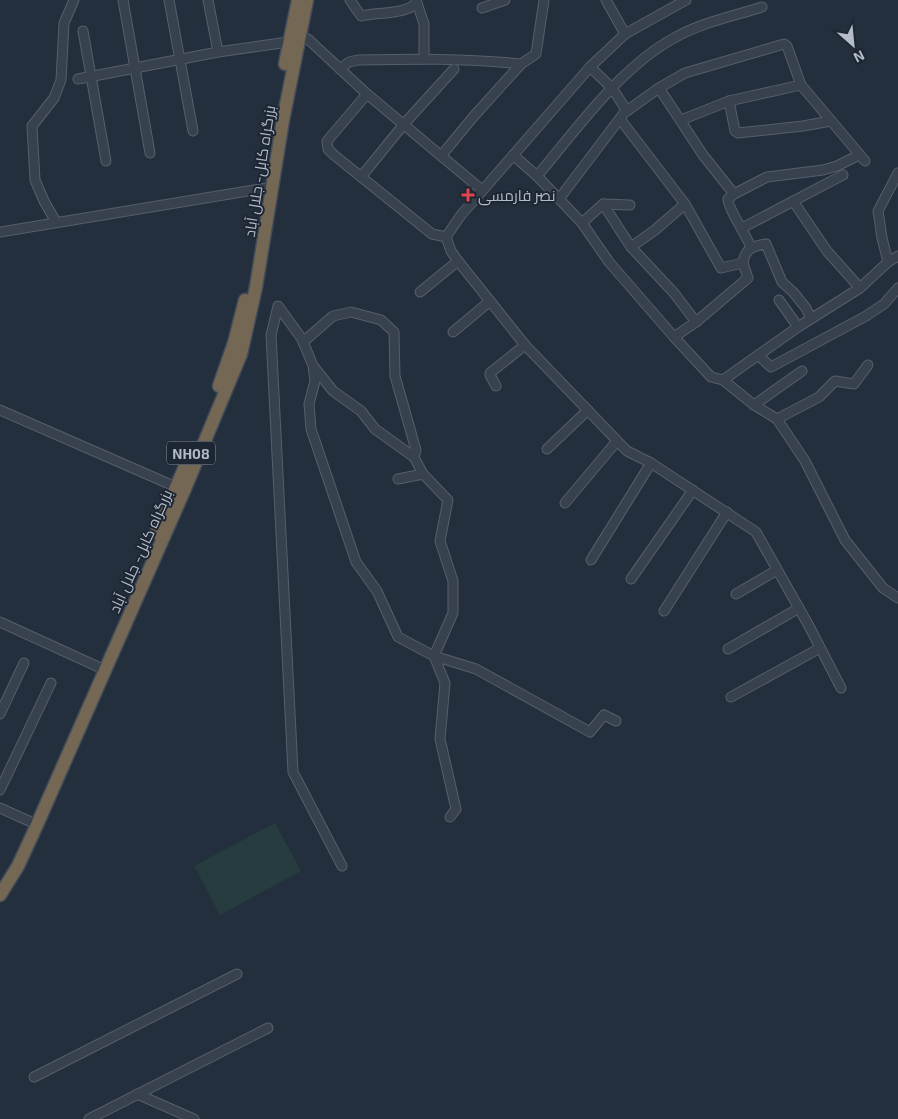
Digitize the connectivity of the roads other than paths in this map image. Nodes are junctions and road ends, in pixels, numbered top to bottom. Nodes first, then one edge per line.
1 (74, 0) edge
2 (123, 0) edge
3 (170, 0) edge
4 (208, 0) edge
5 (298, 0) edge
6 (306, 0) edge
7 (350, 0) edge
8 (504, 0) edge
9 (544, 0) edge
10 (606, 0) edge
11 (686, 0) edge
12 (416, 1) edge
13 (672, 3) edge
14 (762, 7) dead end
15 (482, 8) dead end
16 (83, 31) dead end
17 (299, 34) junction
18 (625, 34) junction
19 (288, 42) junction
20 (218, 52) junction
21 (424, 58) junction
22 (180, 60) junction
23 (521, 64) junction
24 (590, 67) junction
25 (136, 68) junction
26 (340, 69) junction
27 (454, 69) dead end
28 (91, 76) junction
29 (78, 79) dead end
30 (800, 85) junction
31 (612, 88) junction
32 (659, 88) junction
33 (367, 94) junction
34 (729, 101) junction
35 (627, 111) junction
36 (620, 119) junction
37 (680, 120) junction
38 (831, 121) junction
39 (404, 124) junction
40 (193, 131) dead end
41 (150, 153) dead end
42 (513, 155) junction
43 (441, 156) junction
44 (106, 161) dead end
45 (898, 173) edge
46 (843, 175) dead end
47 (537, 176) junction
48 (361, 177) junction
49 (268, 187) junction
50 (482, 190) junction
51 (734, 194) junction
52 (559, 199) junction
53 (793, 201) junction
54 (603, 204) junction
55 (630, 204) dead end
56 (685, 204) junction
57 (56, 222) junction
58 (582, 223) junction
59 (742, 228) junction
60 (0, 232) edge
61 (446, 237) junction
62 (631, 247) junction
63 (751, 247) junction
64 (898, 256) edge
65 (458, 261) junction
66 (888, 262) junction
67 (743, 263) junction
68 (860, 288) junction
69 (898, 288) edge
70 (420, 292) dead end
71 (779, 300) dead end
72 (490, 301) junction
73 (810, 319) junction
74 (696, 322) junction
75 (798, 327) junction
76 (453, 332) dead end
77 (674, 337) junction
78 (303, 342) junction
79 (525, 345) junction
80 (758, 355) junction
81 (868, 365) dead end
82 (313, 366) junction
83 (802, 371) dead end
84 (723, 380) junction
85 (496, 386) dead end
86 (754, 405) junction
87 (0, 410) edge
88 (588, 410) junction
89 (777, 419) junction
90 (617, 441) junction
91 (547, 449) dead end
92 (414, 457) junction
93 (651, 463) junction
94 (423, 474) junction
95 (398, 479) dead end
96 (176, 488) junction
97 (693, 490) junction
98 (565, 503) dead end
99 (727, 512) junction
100 (591, 560) dead end
101 (778, 570) junction
102 (631, 579) dead end
103 (736, 594) dead end
104 (898, 598) edge
105 (799, 608) junction
106 (664, 611) dead end
107 (0, 622) edge
108 (820, 648) junction
109 (728, 649) dead end
110 (434, 656) junction
111 (24, 663) dead end
112 (101, 669) junction
113 (51, 683) dead end
114 (841, 688) dead end
115 (731, 697) dead end
116 (0, 714) edge
117 (616, 721) dead end
118 (0, 790) edge
119 (0, 808) edge
120 (450, 817) dead end
121 (30, 821) junction
122 (342, 866) dead end
123 (0, 879) edge
124 (0, 895) edge
125 (237, 974) dead end
126 (268, 1028) dead end
127 (34, 1077) dead end
128 (137, 1094) junction
129 (89, 1119) edge
130 (194, 1119) edge

1 - 57 street
2 - 25 street
3 - 22 street
4 - 20 street
5 - 19 highway, بزرگراه کابل- جلال آباد / NH08
6 - 17 highway, بزرگراه کابل- جلال آباد / NH08
7 - 12 street
8 - 15 street
9 - 23 street
10 - 18 street
11 - 13 street
12 - 21 street
13 - 18 street
14 - 31 street
16 - 28 street
17 - 26 street
17 - 49 highway, بزرگراه کابل- جلال آباد / NH08
18 - 24 street
19 - 20 street
19 - 49 highway, بزرگراه کابل- جلال آباد / NH08
20 - 22 street
21 - 23 street
21 - 26 street
22 - 25 street
22 - 40 street
23 - 43 street
24 - 31 street
24 - 42 street
25 - 28 street
25 - 41 street
26 - 33 street
27 - 39 street
28 - 29 street
28 - 44 street
30 - 32 street
30 - 34 street
30 - 38 street
31 - 35 street
31 - 47 street
32 - 35 street
32 - 37 street
33 - 39 street
33 - 48 street
34 - 37 street
34 - 38 street
35 - 36 street
36 - 52 street
36 - 56 street
37 - 51 street
38 - 51 street
39 - 43 street
39 - 48 street
42 - 47 street
42 - 50 street
43 - 50 street
45 - 66 street
46 - 53 street
47 - 52 street
48 - 61 street
49 - 57 street
49 - 96 highway, بزرگراه کابل- جلال آباد / NH08
49 - 112 highway, بزرگراه کابل- جلال آباد / NH08
50 - 61 street
51 - 59 street
52 - 58 street
53 - 59 street
53 - 68 street
54 - 55 street
54 - 58 street
54 - 62 street
56 - 62 street
56 - 67 street
57 - 60 street
58 - 77 street
59 - 63 street
61 - 65 street
62 - 74 street
63 - 67 street
63 - 73 street
64 - 66 street
65 - 70 street
65 - 72 street
66 - 68 street
67 - 74 street
68 - 73 street
69 - 80 street
71 - 75 street
72 - 76 street
72 - 79 street
73 - 75 street
74 - 77 street
75 - 80 street
77 - 84 street
78 - 82 street
78 - 92 street
78 - 122 street
79 - 85 street
79 - 88 street
80 - 84 street
81 - 89 street
82 - 92 street
82 - 110 street
83 - 86 street
84 - 86 street
86 - 89 street
87 - 96 street
88 - 90 street
88 - 91 street
89 - 104 street
90 - 93 street
90 - 98 street
92 - 94 street
93 - 97 street
93 - 100 street
94 - 95 street
94 - 110 street
96 - 112 highway, بزرگراه کابل- جلال آباد / NH08
97 - 99 street
97 - 102 street
99 - 101 street
99 - 106 street
101 - 103 street
101 - 105 street
105 - 108 street
105 - 109 street
107 - 112 street
108 - 114 street
108 - 115 street
110 - 117 street
110 - 120 street
111 - 116 street
112 - 121 highway, بزرگراه کابل- جلال آباد / NH08
112 - 124 highway, بزرگراه کابل- جلال آباد / NH08
113 - 118 street
119 - 121 street
121 - 123 highway, بزرگراه کابل- جلال آباد / NH08
125 - 127 street
126 - 128 street
128 - 129 street
128 - 130 street

